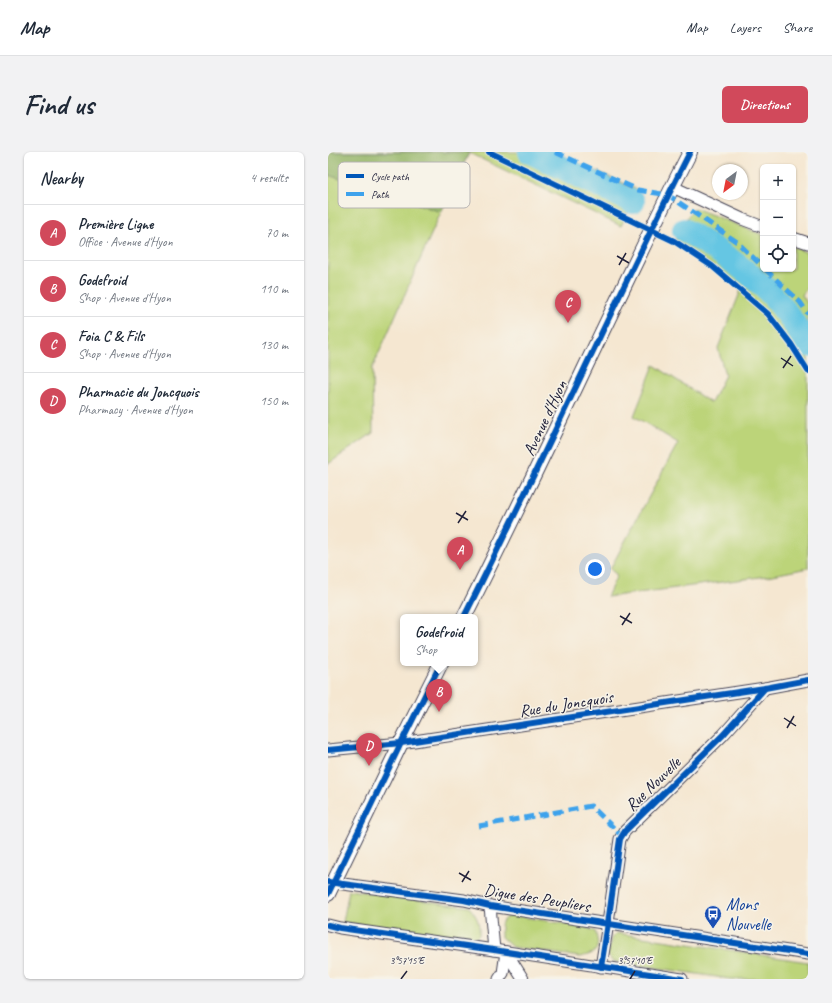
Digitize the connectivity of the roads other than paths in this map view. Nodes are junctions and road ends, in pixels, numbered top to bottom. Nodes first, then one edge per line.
1 (690, 152) edge
2 (673, 187) junction
3 (760, 226) edge
4 (796, 239) edge
5 (808, 243) edge
6 (465, 614) edge
7 (439, 666) edge
8 (808, 680) edge
9 (765, 688) junction
10 (401, 742) junction
11 (328, 750) edge
12 (330, 886) edge
13 (490, 906) junction
14 (608, 923) junction
15 (328, 925) edge
16 (494, 950) junction
17 (506, 952) junction
18 (808, 954) edge
19 (601, 967) junction
20 (499, 979) edge
21 (524, 979) edge
22 (682, 979) edge

1 - 2 street, Avenue d'Hyon
2 - 3 street
2 - 6 street, Avenue d'Hyon
4 - 5 street
7 - 10 street
8 - 9 street, Rue du Joncquois
9 - 10 street, Rue du Joncquois
9 - 14 street, Rue Nouvelle
10 - 11 street, Rue du Joncquois
10 - 12 street
12 - 13 street, Digue des Peupliers
13 - 14 street, Digue des Peupliers
13 - 16 street
14 - 18 street, Digue des Peupliers
14 - 19 street, Rue Nouvelle
15 - 16 street
16 - 17 street
17 - 19 street
17 - 20 street
17 - 21 street
19 - 22 street

